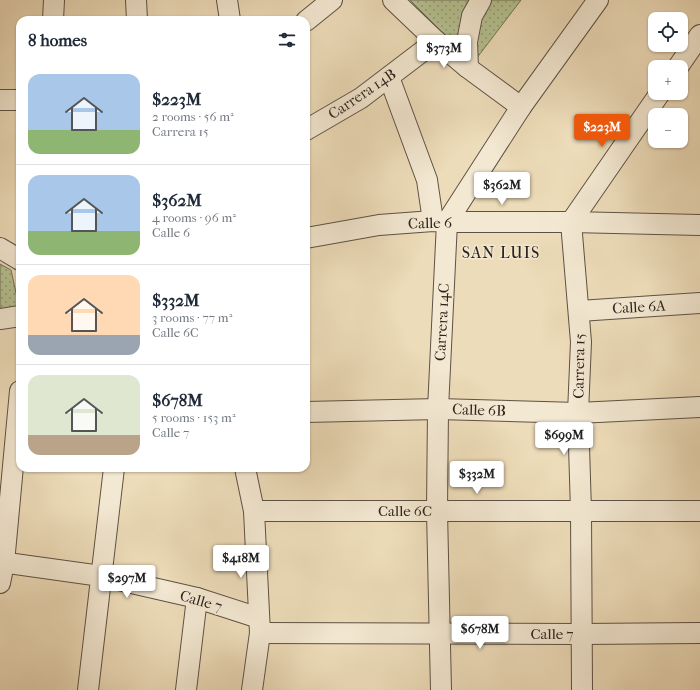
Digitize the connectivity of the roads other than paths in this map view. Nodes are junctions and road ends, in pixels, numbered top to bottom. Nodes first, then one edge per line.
1 (54, 0) edge
2 (136, 0) edge
3 (227, 0) edge
4 (332, 0) edge
5 (393, 0) edge
6 (481, 0) edge
7 (598, 0) edge
8 (53, 16) edge
9 (137, 16) edge
10 (229, 16) edge
11 (310, 18) edge
12 (700, 34) edge
13 (436, 41) junction
14 (683, 60) edge
15 (468, 68) junction
16 (389, 76) junction
17 (0, 100) edge
18 (16, 100) edge
19 (655, 100) edge
20 (521, 107) junction
21 (310, 128) edge
22 (440, 222) junction
23 (571, 222) junction
24 (700, 225) edge
25 (310, 237) edge
26 (0, 248) edge
27 (16, 258) edge
28 (700, 303) edge
29 (578, 310) junction
30 (16, 316) edge
31 (0, 318) edge
32 (700, 407) edge
33 (438, 409) junction
34 (310, 412) edge
35 (578, 413) junction
36 (16, 428) edge
37 (114, 472) edge
38 (246, 472) edge
39 (254, 511) junction
40 (437, 511) junction
41 (581, 511) junction
42 (700, 511) edge
43 (2, 562) edge
44 (101, 576) junction
45 (0, 583) edge
46 (197, 598) junction
47 (259, 626) junction
48 (440, 633) junction
49 (700, 633) edge
50 (582, 634) junction
51 (88, 690) edge
52 (186, 690) edge
53 (252, 690) edge
54 (440, 690) edge
55 (582, 690) edge

1 - 8 street
2 - 9 street
3 - 10 street
4 - 11 street
5 - 13 street
6 - 15 street
7 - 20 street
12 - 14 street
13 - 15 street
13 - 16 street, Carrera 14B
15 - 20 street
16 - 21 street, Carrera 14B
16 - 22 street, Carrera 14C
17 - 18 street
19 - 23 street
20 - 22 street
22 - 23 street, Calle 6
22 - 25 street, Calle 6
22 - 33 street, Carrera 14C
23 - 24 street, Calle 6
23 - 29 street, Carrera 15
26 - 27 street
28 - 29 street, Calle 6A
29 - 35 street, Carrera 15
30 - 31 street
32 - 35 street, Calle 6B
33 - 34 street, Calle 6B
33 - 35 street, Calle 6B
33 - 40 street, Carrera 14C
35 - 41 street, Carrera 15
36 - 43 street
37 - 44 street
38 - 39 street
39 - 40 street, Calle 6C
39 - 47 street
40 - 41 street, Calle 6C
40 - 48 street, Carrera 14C
41 - 42 street, Calle 6C
41 - 50 street, Carrera 15
43 - 44 street, Calle 7
43 - 45 street
44 - 46 street, Calle 7
44 - 51 street
46 - 47 street, Calle 7
46 - 52 street
47 - 48 street, Calle 7
47 - 53 street
48 - 50 street, Calle 7
48 - 54 street, Carrera 14C
49 - 50 street, Calle 7
50 - 55 street, Carrera 15

